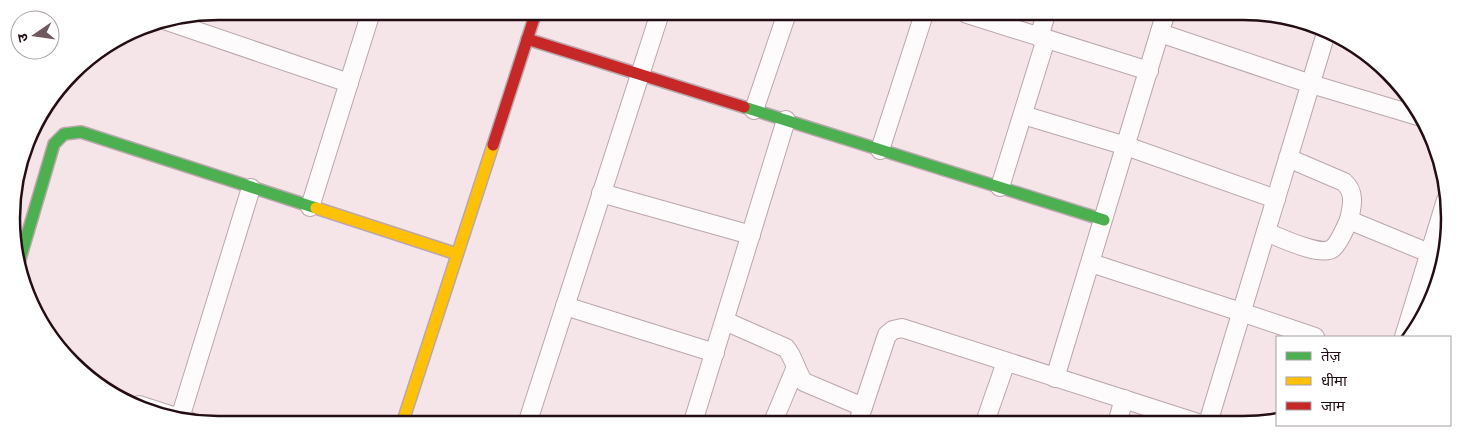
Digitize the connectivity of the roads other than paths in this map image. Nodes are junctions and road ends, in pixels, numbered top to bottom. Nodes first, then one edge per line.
1 (369, 20) edge
2 (533, 20) edge
3 (658, 20) edge
4 (785, 20) edge
5 (922, 20) edge
6 (986, 20) edge
7 (1045, 20) edge
8 (1164, 20) edge
9 (175, 25) edge
10 (1160, 33) junction
11 (1325, 37) edge
12 (1043, 38) junction
13 (527, 39) junction
14 (1148, 71) junction
15 (639, 74) junction
16 (349, 83) junction
17 (1311, 84) junction
18 (754, 110) junction
19 (1412, 114) edge
20 (1022, 115) junction
21 (786, 120) junction
22 (1126, 146) junction
23 (880, 150) junction
24 (1288, 158) junction
25 (1000, 187) junction
26 (251, 188) junction
27 (601, 193) junction
28 (1276, 199) junction
29 (310, 207) junction
30 (1441, 216) edge
31 (1104, 220) junction
32 (1349, 220) junction
33 (1266, 232) junction
34 (751, 235) junction
35 (23, 250) edge
36 (1429, 253) junction
37 (457, 254) junction
38 (1091, 263) junction
39 (565, 306) junction
40 (1242, 312) junction
41 (724, 321) junction
42 (1406, 331) edge
43 (1312, 336) edge
44 (715, 353) junction
45 (1006, 362) junction
46 (796, 367) junction
47 (1055, 378) junction
48 (1124, 399) junction
49 (186, 413) edge
50 (861, 414) edge
51 (406, 416) edge
52 (530, 416) edge
53 (695, 416) edge
54 (775, 416) edge
55 (987, 416) edge
56 (1119, 416) edge
57 (1176, 416) edge
58 (1210, 416) edge

1 - 16 street
2 - 13 street
3 - 15 street
4 - 18 street
5 - 23 street
6 - 12 street
7 - 12 street
8 - 10 street
9 - 16 street
10 - 14 street
10 - 17 street
11 - 17 street
12 - 14 street
12 - 20 street
13 - 15 street
13 - 37 street
14 - 22 street
15 - 18 street
15 - 27 street
16 - 29 street
17 - 19 street
17 - 24 street
18 - 21 street
20 - 22 street
20 - 25 street
21 - 23 street
21 - 34 street
22 - 28 street
22 - 31 street
23 - 25 street
24 - 28 street
24 - 32 street
25 - 31 street
26 - 29 street
26 - 35 street
26 - 49 street
27 - 34 street
27 - 39 street
28 - 33 street
29 - 37 street
30 - 36 street
31 - 38 street
32 - 33 street
32 - 36 street
33 - 40 street
34 - 41 street
36 - 42 street
37 - 51 street
38 - 40 street
38 - 47 street
39 - 44 street
39 - 52 street
40 - 43 street
40 - 58 street
41 - 44 street
41 - 46 street
44 - 53 street
45 - 47 street
45 - 50 street
45 - 55 street
46 - 50 street
46 - 54 street
47 - 48 street
48 - 56 street
48 - 57 street

